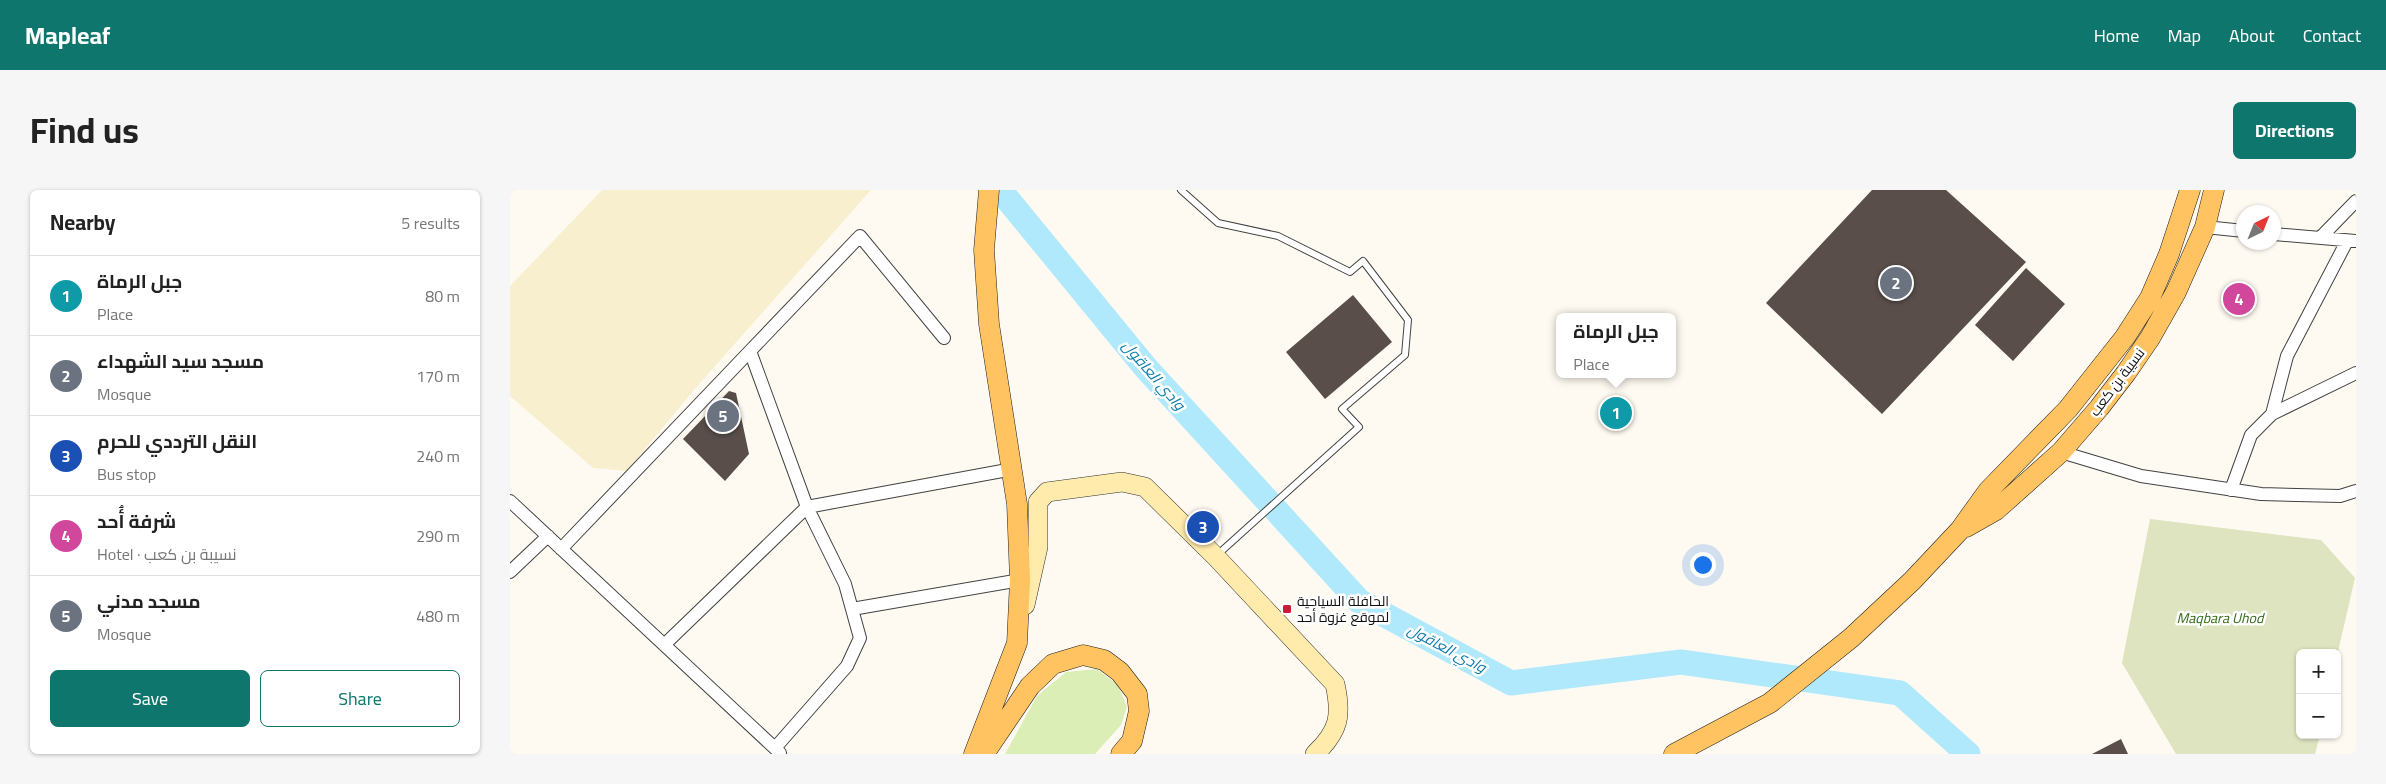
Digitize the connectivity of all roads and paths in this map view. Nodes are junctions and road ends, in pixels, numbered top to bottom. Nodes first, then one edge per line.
1 (989, 190) edge
2 (1181, 190) edge
3 (2190, 190) edge
4 (2214, 190) edge
5 (2356, 201) edge
6 (2205, 227) junction
7 (2236, 230) edge
8 (2281, 235) edge
9 (2320, 238) junction
10 (2351, 241) edge
11 (944, 338) dead end
12 (750, 351) junction
13 (2356, 373) edge
14 (2272, 414) junction
15 (2061, 452) junction
16 (1012, 469) junction
17 (2231, 490) junction
18 (2356, 491) edge
19 (510, 500) edge
20 (807, 507) junction
21 (1960, 530) junction
22 (548, 536) junction
23 (561, 549) junction
24 (1216, 557) junction
25 (510, 572) edge
26 (1020, 580) junction
27 (852, 609) junction
28 (1017, 643) junction
29 (664, 645) junction
30 (778, 751) edge
31 (974, 754) edge
32 (984, 754) edge
33 (1121, 754) edge
34 (1315, 754) edge
35 (1674, 754) edge

1 - 16 main road
2 - 24 lane
3 - 21 main road
4 - 6 main road, نسيبة بن كعب
5 - 9 street
6 - 7 street
6 - 15 main road, نسيبة بن كعب
8 - 9 street
9 - 10 street
10 - 14 street
11 - 12 street
12 - 20 street
12 - 23 street
13 - 14 street
14 - 17 street
15 - 17 street
15 - 21 main road, نسيبة بن كعب
16 - 20 street
16 - 26 main road
17 - 18 street
19 - 22 street
20 - 27 street
20 - 29 street
21 - 35 main road
22 - 23 street
22 - 25 street
23 - 29 street
24 - 28 street
24 - 34 street
26 - 27 street
26 - 28 main road
27 - 30 street
28 - 31 main road
29 - 30 street
32 - 33 main road

